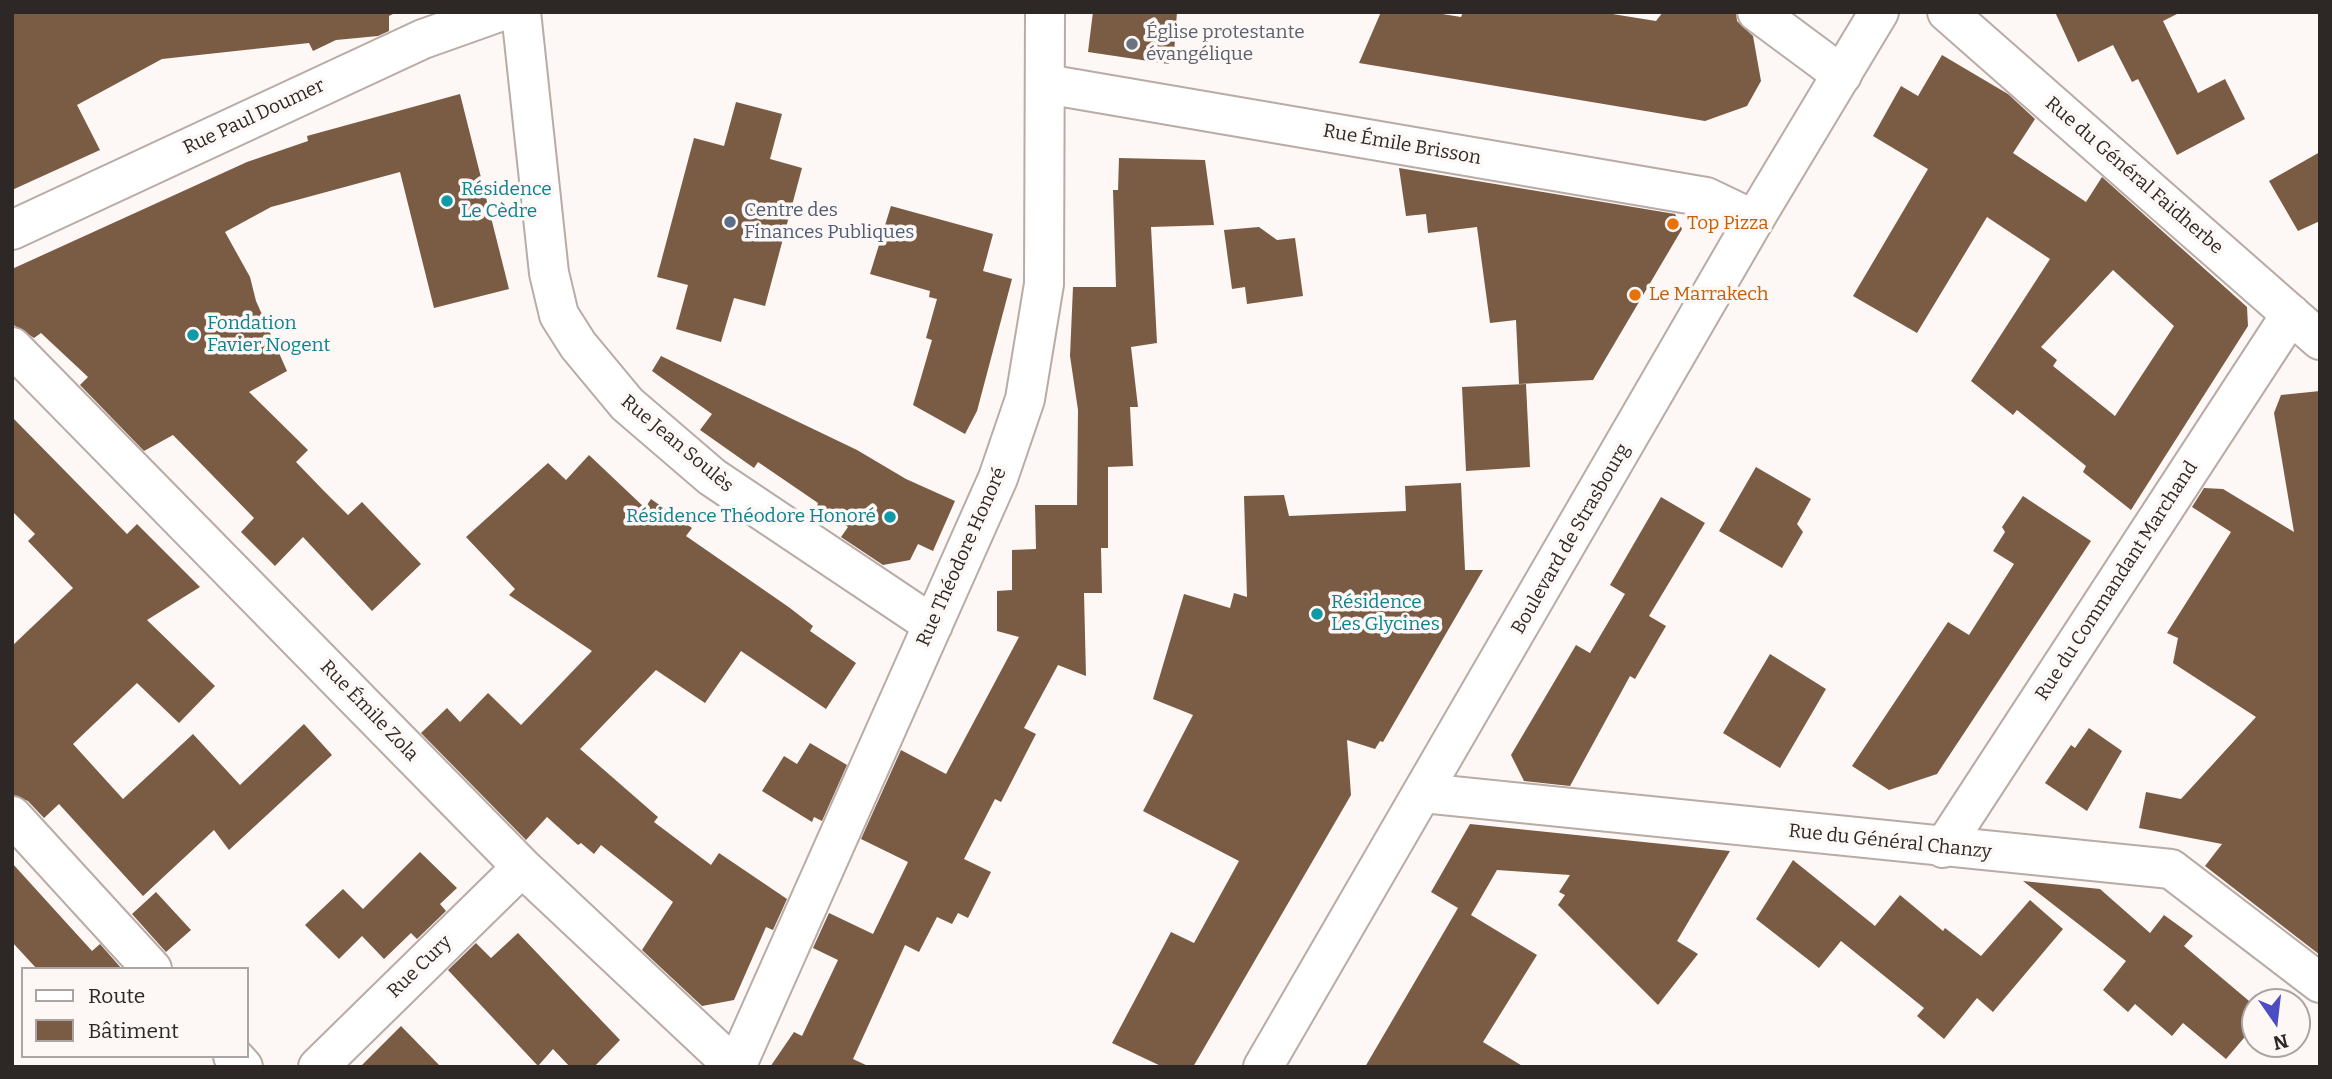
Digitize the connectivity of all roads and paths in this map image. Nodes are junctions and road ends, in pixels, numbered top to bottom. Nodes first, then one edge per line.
1 (499, 12) edge
2 (521, 12) edge
3 (1045, 12) edge
4 (1757, 12) edge
5 (1879, 12) edge
6 (1948, 12) edge
7 (1842, 75) junction
8 (1046, 84) junction
9 (1754, 220) junction
10 (12, 230) edge
11 (2291, 314) junction
12 (2320, 340) edge
13 (12, 347) edge
14 (933, 625) junction
15 (1423, 793) junction
16 (12, 816) edge
17 (1943, 848) junction
18 (522, 867) junction
19 (150, 967) edge
20 (2320, 983) edge
21 (318, 1067) edge
22 (736, 1067) edge
23 (1263, 1067) edge

1 - 10 street, Rue Paul Doumer
2 - 14 street, Rue Jean Soulès
3 - 8 street, Rue Théodore Honoré
4 - 7 street
5 - 7 street, Boulevard de Strasbourg
6 - 11 street, Rue du Général Faidherbe
7 - 9 street, Boulevard de Strasbourg
8 - 9 street, Rue Émile Brisson
8 - 14 street, Rue Théodore Honoré
9 - 15 street, Boulevard de Strasbourg
11 - 12 street, Rue du Général Faidherbe
11 - 17 street, Rue du Commandant Marchand
13 - 18 street, Rue Émile Zola
14 - 22 street, Rue Théodore Honoré
15 - 17 street, Rue du Général Chanzy
15 - 23 street, Boulevard de Strasbourg
16 - 19 street
17 - 20 street, Rue du Général Chanzy
18 - 21 street, Rue Cury
18 - 22 street, Rue Émile Zola

